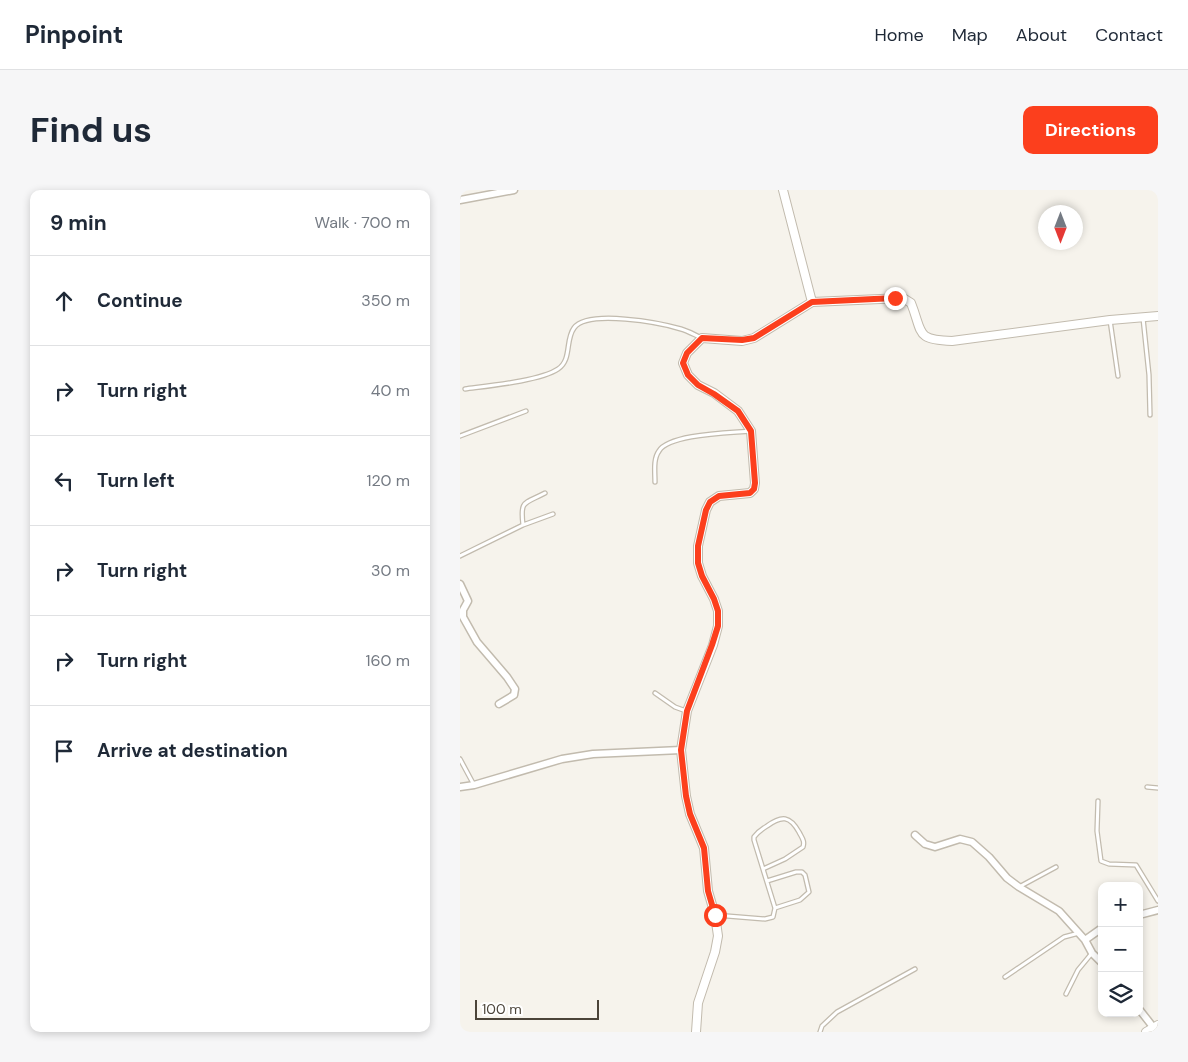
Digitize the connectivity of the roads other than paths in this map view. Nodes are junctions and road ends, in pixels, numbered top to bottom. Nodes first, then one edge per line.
1 (514, 190) edge
2 (783, 190) edge
3 (460, 200) edge
4 (812, 302) junction
5 (1142, 316) junction
6 (1158, 316) edge
7 (1110, 320) junction
8 (702, 338) junction
9 (1118, 376) dead end
10 (465, 389) dead end
11 (526, 411) dead end
12 (1150, 415) dead end
13 (751, 431) junction
14 (460, 436) edge
15 (655, 482) dead end
16 (545, 493) dead end
17 (552, 514) dead end
18 (523, 525) junction
19 (460, 556) edge
20 (460, 584) edge
21 (656, 693) dead end
22 (500, 704) dead end
23 (687, 711) junction
24 (681, 750) junction
25 (460, 759) edge
26 (474, 785) junction
27 (460, 786) edge
28 (1146, 787) dead end
29 (1158, 788) edge
30 (1098, 801) dead end
31 (915, 835) dead end
32 (1056, 866) dead end
33 (763, 869) junction
34 (766, 881) junction
35 (1019, 887) junction
36 (1158, 902) edge
37 (775, 908) junction
38 (1158, 910) edge
39 (1143, 913) edge
40 (715, 915) junction
41 (1098, 931) edge
42 (1080, 933) junction
43 (1086, 940) junction
44 (1092, 952) junction
45 (1098, 959) edge
46 (916, 969) dead end
47 (1005, 977) dead end
48 (1066, 994) dead end
49 (1143, 1013) edge
50 (1156, 1028) edge
51 (696, 1032) edge
52 (820, 1032) edge
53 (1146, 1032) edge

1 - 3 street
2 - 4 street
4 - 7 street
4 - 8 street
5 - 6 street
5 - 7 street
5 - 12 lane
7 - 9 lane
8 - 10 lane
8 - 13 street
11 - 14 lane
13 - 15 lane
13 - 23 street
16 - 18 lane
17 - 18 lane
18 - 19 lane
20 - 22 street
21 - 23 lane
23 - 24 street
24 - 26 street
24 - 40 street
25 - 26 lane
26 - 27 street
28 - 29 lane
30 - 36 lane
31 - 35 street
32 - 35 lane
33 - 33 lane
33 - 34 lane
34 - 37 lane
34 - 37 lane
35 - 42 street
37 - 40 lane
38 - 39 street
40 - 51 street
41 - 43 street
42 - 43 street
42 - 47 lane
43 - 44 street
44 - 45 street
44 - 48 lane
46 - 52 lane
49 - 50 street
50 - 53 street

